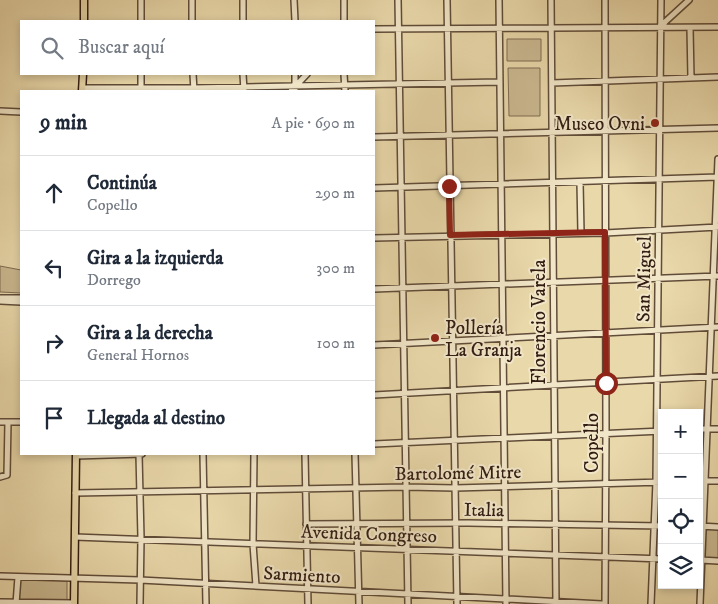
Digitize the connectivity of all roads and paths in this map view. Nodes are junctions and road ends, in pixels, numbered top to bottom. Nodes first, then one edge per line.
1 (84, 0) edge
2 (141, 0) edge
3 (192, 0) edge
4 (244, 0) edge
5 (294, 0) edge
6 (344, 0) edge
7 (398, 0) edge
8 (447, 0) edge
9 (499, 0) edge
10 (551, 0) edge
11 (605, 0) edge
12 (661, 0) edge
13 (689, 0) edge
14 (84, 20) edge
15 (141, 20) edge
16 (192, 20) edge
17 (243, 20) edge
18 (295, 20) edge
19 (344, 20) edge
20 (718, 27) edge
21 (447, 28) junction
22 (499, 28) junction
23 (552, 28) junction
24 (605, 28) junction
25 (690, 28) junction
26 (375, 29) edge
27 (398, 29) junction
28 (660, 29) junction
29 (83, 75) edge
30 (141, 75) edge
31 (193, 75) edge
32 (244, 75) edge
33 (295, 75) edge
34 (306, 75) edge
35 (344, 75) edge
36 (718, 77) edge
37 (691, 78) junction
38 (661, 79) junction
39 (605, 81) junction
40 (499, 82) junction
41 (448, 83) junction
42 (552, 83) junction
43 (398, 84) junction
44 (344, 85) junction
45 (82, 89) edge
46 (141, 89) edge
47 (194, 89) edge
48 (244, 89) edge
49 (295, 89) edge
50 (345, 90) edge
51 (0, 111) edge
52 (20, 112) edge
53 (718, 128) edge
54 (661, 129) junction
55 (605, 130) junction
56 (552, 132) junction
57 (500, 133) junction
58 (448, 135) junction
59 (399, 136) junction
60 (375, 137) edge
61 (718, 158) edge
62 (718, 177) edge
63 (660, 179) junction
64 (605, 181) junction
65 (552, 182) junction
66 (580, 182) junction
67 (500, 184) junction
68 (449, 186) junction
69 (375, 188) edge
70 (400, 188) junction
71 (717, 227) edge
72 (659, 230) junction
73 (605, 232) junction
74 (552, 233) junction
75 (581, 233) junction
76 (501, 234) junction
77 (450, 235) junction
78 (402, 236) junction
79 (375, 238) edge
80 (716, 276) edge
81 (659, 278) junction
82 (606, 280) junction
83 (553, 282) junction
84 (502, 284) junction
85 (452, 286) junction
86 (403, 288) junction
87 (375, 289) edge
88 (0, 299) edge
89 (20, 300) edge
90 (718, 327) edge
91 (712, 328) junction
92 (658, 330) junction
93 (606, 333) junction
94 (553, 336) junction
95 (503, 338) junction
96 (453, 341) junction
97 (404, 344) junction
98 (375, 345) edge
99 (718, 376) edge
100 (710, 377) junction
101 (656, 380) junction
102 (606, 383) junction
103 (554, 386) junction
104 (504, 388) junction
105 (454, 391) junction
106 (404, 394) junction
107 (375, 395) edge
108 (658, 414) edge
109 (0, 422) edge
110 (8, 422) junction
111 (20, 422) edge
112 (703, 429) edge
113 (708, 429) junction
114 (718, 429) edge
115 (658, 431) edge
116 (606, 433) junction
117 (554, 435) junction
118 (505, 437) junction
119 (454, 440) junction
120 (405, 442) junction
121 (375, 444) edge
122 (76, 455) edge
123 (140, 455) edge
124 (203, 455) edge
125 (254, 455) edge
126 (304, 455) edge
127 (355, 455) edge
128 (0, 477) edge
129 (706, 481) junction
130 (718, 481) edge
131 (658, 482) edge
132 (606, 484) junction
133 (554, 485) junction
134 (406, 487) junction
135 (505, 487) junction
136 (455, 488) junction
137 (356, 489) junction
138 (305, 490) junction
139 (253, 491) junction
140 (658, 491) edge
141 (139, 492) junction
142 (204, 492) junction
143 (75, 493) junction
144 (703, 515) edge
145 (306, 524) junction
146 (357, 524) junction
147 (407, 524) junction
148 (456, 524) junction
149 (505, 524) junction
150 (555, 524) junction
151 (606, 525) junction
152 (654, 526) junction
153 (658, 526) edge
154 (703, 526) edge
155 (718, 527) edge
156 (75, 537) junction
157 (141, 538) junction
158 (205, 541) junction
159 (253, 544) junction
160 (307, 546) junction
161 (357, 547) junction
162 (408, 549) junction
163 (456, 551) junction
164 (505, 553) junction
165 (556, 555) junction
166 (605, 556) junction
167 (653, 558) junction
168 (658, 559) edge
169 (703, 560) edge
170 (718, 561) edge
171 (0, 576) edge
172 (18, 577) junction
173 (74, 578) junction
174 (140, 580) junction
175 (206, 584) junction
176 (256, 586) junction
177 (308, 589) junction
178 (700, 589) edge
179 (358, 592) junction
180 (408, 594) junction
181 (457, 597) junction
182 (506, 601) edge
183 (0, 602) edge
184 (16, 603) edge
185 (63, 603) edge
186 (556, 603) edge
187 (74, 604) edge
188 (140, 604) edge
189 (206, 604) edge
190 (308, 604) edge
191 (359, 604) edge
192 (408, 604) edge
193 (457, 604) edge
194 (603, 604) edge
195 (652, 604) edge
196 (700, 604) edge

1 - 14 main road
2 - 15 street
3 - 16 street
4 - 17 street
5 - 18 street
6 - 19 street
7 - 27 street
8 - 21 street
9 - 22 street
10 - 23 street, Florencio Varela
11 - 24 street, Copello
12 - 28 street, San Miguel
13 - 28 street
20 - 25 street
21 - 22 street
21 - 27 street
21 - 41 street
22 - 23 street
22 - 40 street
23 - 24 street
23 - 42 street, Florencio Varela
24 - 28 street
24 - 39 street, Copello
25 - 28 street
25 - 37 street
26 - 27 street
27 - 43 street
28 - 38 street, San Miguel
29 - 45 main road
30 - 46 street
31 - 47 street
32 - 48 street
33 - 49 street
34 - 49 street
35 - 44 street
36 - 37 street
37 - 38 street
38 - 39 street
38 - 54 street, San Miguel
39 - 42 street
39 - 55 street, Copello
40 - 41 street
40 - 57 street
41 - 43 street
41 - 58 street
42 - 56 street, Florencio Varela
43 - 44 street
43 - 59 street
44 - 49 street
44 - 50 street
45 - 46 street
46 - 47 street
47 - 48 street
48 - 49 street
51 - 52 street
53 - 54 street
54 - 55 street
54 - 63 street, San Miguel
55 - 56 street
55 - 64 street, Copello
56 - 57 street
56 - 65 street, Florencio Varela
57 - 58 street
57 - 67 street
58 - 59 street
58 - 68 street
59 - 60 street
59 - 70 street
61 - 62 street
62 - 63 street
62 - 71 street
63 - 64 street
63 - 72 street, San Miguel
64 - 66 street
64 - 73 street, Copello
65 - 66 street
65 - 67 street
65 - 74 street, Florencio Varela
66 - 75 street
67 - 68 street
67 - 76 street
68 - 70 street
68 - 77 street
69 - 70 street
70 - 78 street
71 - 72 street
71 - 80 street
72 - 73 street
72 - 81 street, San Miguel
73 - 75 street
73 - 82 street, Copello
74 - 75 street
74 - 76 street
74 - 83 street, Florencio Varela
76 - 77 street
76 - 84 street
77 - 78 street
77 - 85 street
78 - 79 street
78 - 86 street
80 - 81 street
80 - 91 street
81 - 82 street
81 - 92 street, San Miguel
82 - 83 street
82 - 93 street, Copello
83 - 84 street
83 - 94 street, Florencio Varela
84 - 85 street
84 - 95 street
85 - 86 street
85 - 96 street
86 - 87 street
86 - 97 street
88 - 89 street
90 - 91 street
91 - 92 street
91 - 100 street
92 - 93 street
92 - 101 street, San Miguel
93 - 94 street
93 - 102 street, Copello
94 - 95 street
94 - 103 street, Florencio Varela
95 - 96 street
95 - 104 street
96 - 97 street
96 - 105 street
97 - 98 street
97 - 106 street
99 - 100 street
100 - 101 street
100 - 113 street
101 - 102 street
101 - 108 street, San Miguel
102 - 103 street
102 - 116 street, Copello
103 - 104 street
103 - 117 street, Florencio Varela
104 - 105 street
104 - 118 street
105 - 106 street
105 - 119 street
106 - 107 street
106 - 120 street
109 - 110 street
110 - 111 street
110 - 128 street
112 - 113 street
113 - 114 street
113 - 129 street
115 - 116 street
116 - 117 street
116 - 132 street, Copello
117 - 118 street
117 - 133 street, Florencio Varela
118 - 119 street
118 - 135 street
119 - 120 street
119 - 136 street
120 - 121 street
120 - 134 street
122 - 143 main road
123 - 141 street
124 - 142 street
125 - 139 street
126 - 138 street
127 - 137 street
129 - 130 street
129 - 144 street
131 - 132 street, Bartolomé Mitre
132 - 133 street, Bartolomé Mitre
132 - 151 street, Copello
133 - 135 street, Bartolomé Mitre
133 - 150 street, Florencio Varela
134 - 136 street, Bartolomé Mitre
134 - 137 street, Bartolomé Mitre
134 - 147 street
135 - 136 street, Bartolomé Mitre
135 - 149 street
136 - 148 street
137 - 138 street, Bartolomé Mitre
137 - 146 street
138 - 139 street, Bartolomé Mitre
138 - 145 street
139 - 142 street, Bartolomé Mitre
139 - 159 street
140 - 152 street, San Miguel
141 - 142 street, Bartolomé Mitre
141 - 143 street, Bartolomé Mitre
141 - 157 street
142 - 158 street
143 - 156 main road
145 - 146 street, Italia
145 - 160 street
146 - 147 street, Italia
146 - 161 street
147 - 148 street, Italia
147 - 162 street
148 - 149 street, Italia
148 - 163 street
149 - 150 street, Italia
149 - 164 street
150 - 151 street, Italia
150 - 165 street, Florencio Varela
151 - 152 street, Italia
151 - 166 street, Copello
152 - 153 street, Italia
152 - 167 street, San Miguel
154 - 155 street
156 - 157 street, Avenida Congreso
156 - 173 main road
157 - 158 street, Avenida Congreso
157 - 174 street
158 - 159 street, Avenida Congreso
158 - 175 street
159 - 160 street, Avenida Congreso
159 - 176 street
160 - 161 street, Avenida Congreso
160 - 177 street
161 - 162 street, Avenida Congreso
161 - 179 street
162 - 163 street, Avenida Congreso
162 - 180 street
163 - 164 street, Avenida Congreso
163 - 181 street
164 - 165 street, Avenida Congreso
164 - 182 street
165 - 166 street, Avenida Congreso
165 - 186 street, Florencio Varela
166 - 167 street, Avenida Congreso
166 - 194 street, Copello
167 - 168 street, Avenida Congreso
167 - 195 street, San Miguel
169 - 170 street
171 - 172 street, Sarmiento
172 - 173 street, Sarmiento
172 - 184 street
173 - 174 street, Sarmiento
173 - 187 main road
174 - 175 street, Sarmiento
174 - 188 street
175 - 176 street, Sarmiento
175 - 189 street
176 - 177 street, Sarmiento
177 - 179 street, Sarmiento
177 - 190 street
178 - 196 street
179 - 180 street, Sarmiento
179 - 191 street
180 - 181 street, Sarmiento
180 - 192 street
181 - 182 street, Sarmiento
181 - 193 street
182 - 186 street, Sarmiento
183 - 184 street
184 - 185 street
185 - 187 street
186 - 194 street, Sarmiento

